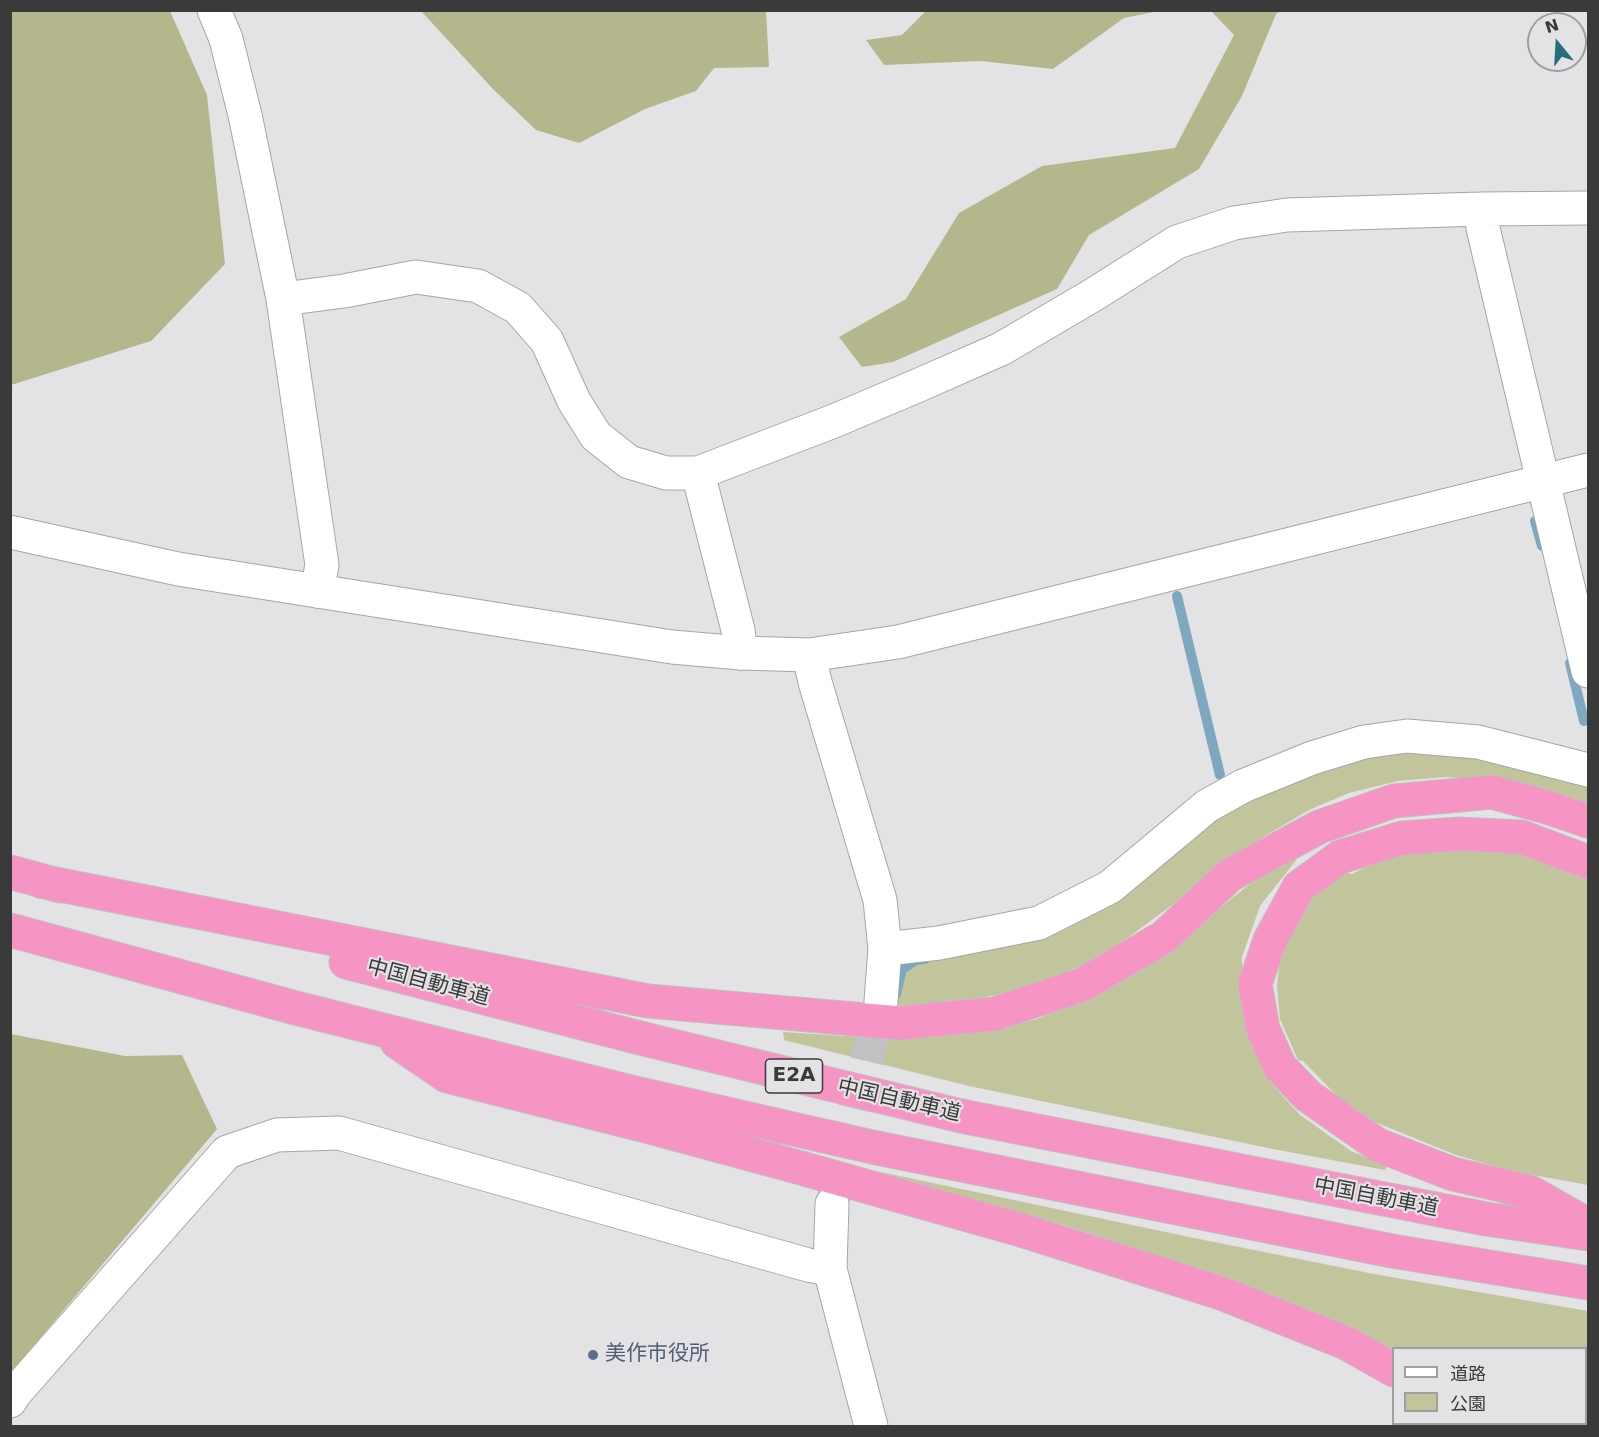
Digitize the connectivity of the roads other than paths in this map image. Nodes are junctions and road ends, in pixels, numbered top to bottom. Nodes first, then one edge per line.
1 (214, 10) edge
2 (1588, 208) edge
3 (1481, 209) junction
4 (283, 299) junction
5 (1588, 470) edge
6 (698, 473) junction
7 (1544, 482) junction
8 (10, 532) edge
9 (316, 591) junction
10 (741, 654) junction
11 (810, 655) junction
12 (1588, 671) edge
13 (1588, 770) edge
14 (1588, 821) edge
15 (1588, 862) edge
16 (25, 877) edge
17 (10, 930) edge
18 (885, 949) junction
19 (881, 1001) tunnel mouth
20 (379, 1029) junction
21 (832, 1204) tunnel mouth
22 (1588, 1225) edge
23 (1588, 1234) edge
24 (830, 1269) junction
25 (1588, 1283) edge
26 (1392, 1369) edge
27 (10, 1401) edge
28 (871, 1426) edge

1 - 4 street
2 - 3 street
3 - 6 street
3 - 7 street
4 - 6 street
4 - 9 street
5 - 7 street
6 - 10 street
7 - 11 street
7 - 12 street
8 - 9 street
9 - 10 street
10 - 11 street
11 - 18 street
13 - 18 street
14 - 16 highway
15 - 22 highway
16 - 23 highway, 中国自動車道 / E2A
17 - 20 highway, E2A
18 - 19 street
20 - 25 highway, E2A
20 - 26 highway
21 - 24 street
24 - 27 street
24 - 28 street

